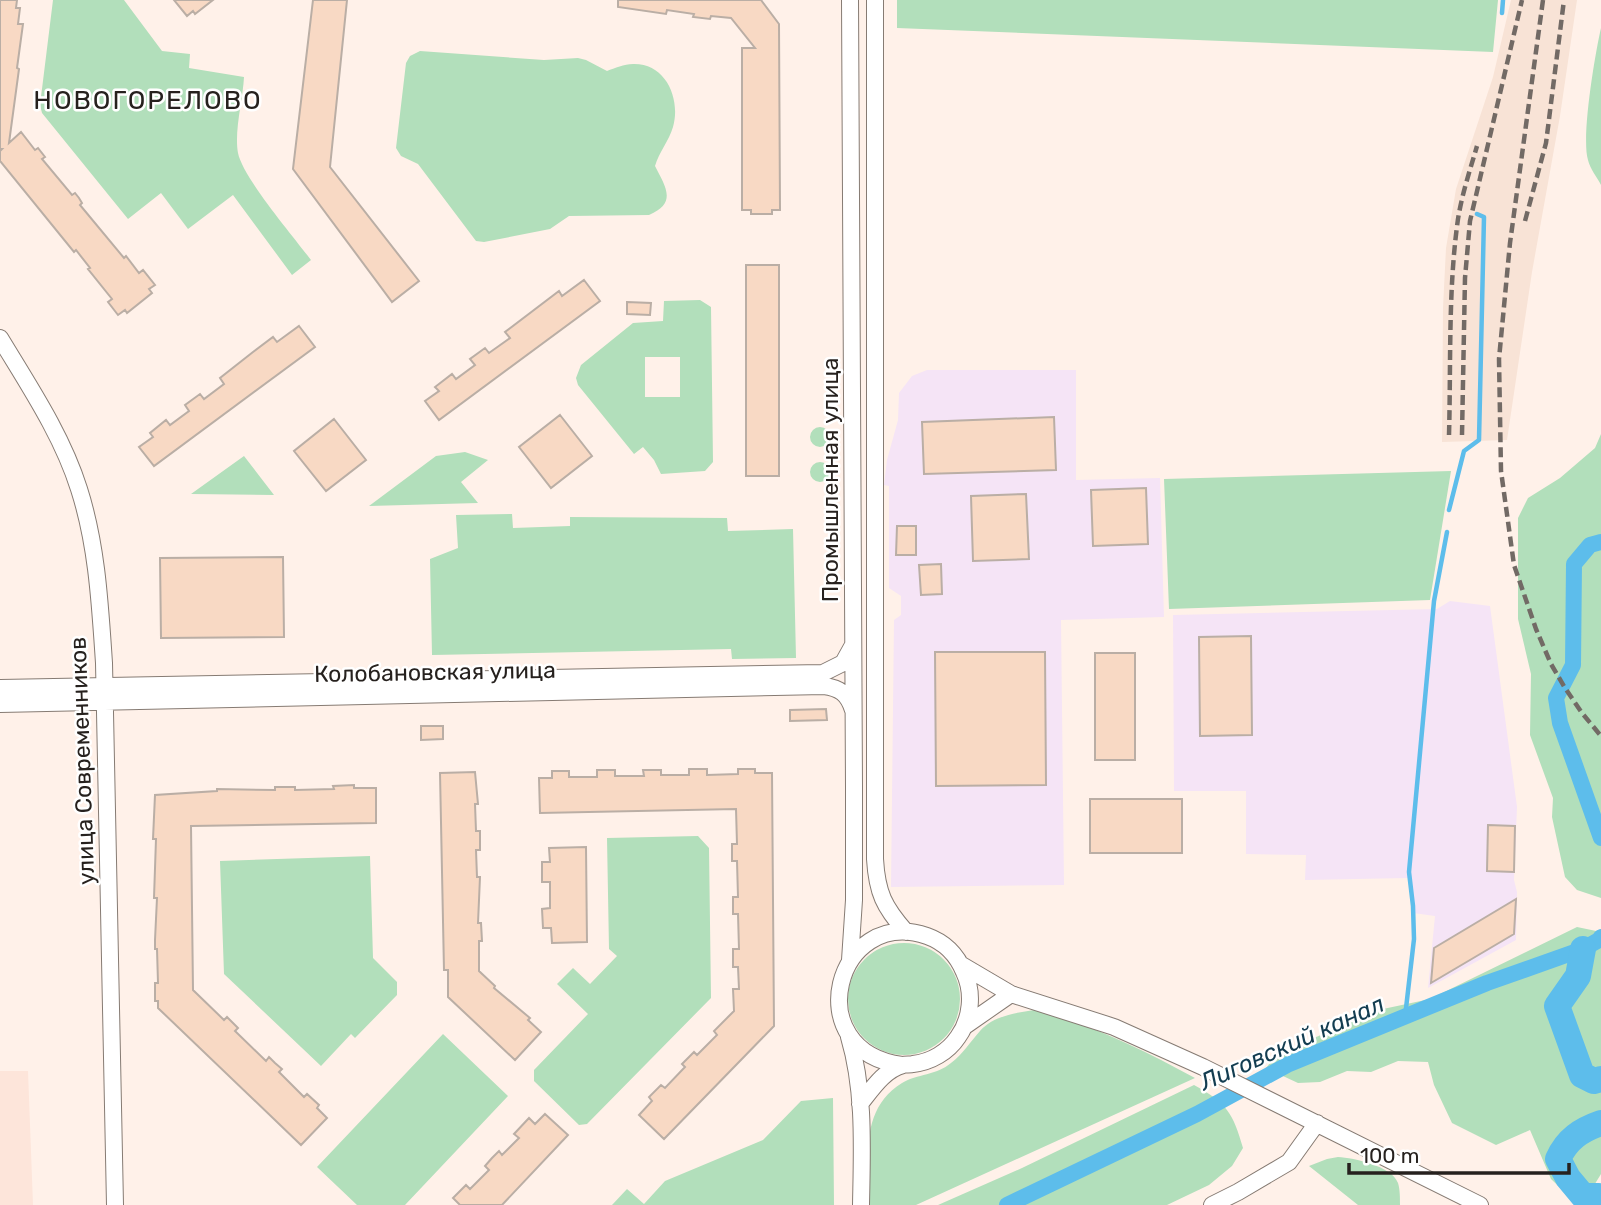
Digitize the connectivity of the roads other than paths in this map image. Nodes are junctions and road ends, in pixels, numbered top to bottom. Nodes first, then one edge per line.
1 (850, 0) edge
2 (875, 0) edge
3 (0, 338) edge
4 (854, 643) junction
5 (0, 688) edge
6 (104, 695) junction
7 (0, 704) edge
8 (854, 715) junction
9 (906, 932) junction
10 (850, 960) junction
11 (960, 964) junction
12 (1012, 994) junction
13 (965, 1026) junction
14 (848, 1034) junction
15 (902, 1065) junction
16 (860, 1104) junction
17 (1317, 1123) junction
18 (115, 1205) edge
19 (861, 1205) edge
20 (1212, 1205) edge
21 (1480, 1205) edge

1 - 4 street, Промышленная улица
2 - 9 street, Промышленная улица
3 - 6 street, улица Современников
4 - 6 street, Колобановская улица
4 - 8 street, Промышленная улица
5 - 6 street, Колобановская улица
6 - 7 street, Колобановская улица
6 - 8 street, Колобановская улица
6 - 18 street, улица Современников
8 - 10 street, Промышленная улица
9 - 10 street
9 - 11 street
10 - 14 street
11 - 12 street
11 - 13 street
12 - 13 street
12 - 17 street
13 - 15 street
14 - 15 street
14 - 16 street
15 - 16 street
16 - 19 street
17 - 20 street
17 - 21 street

